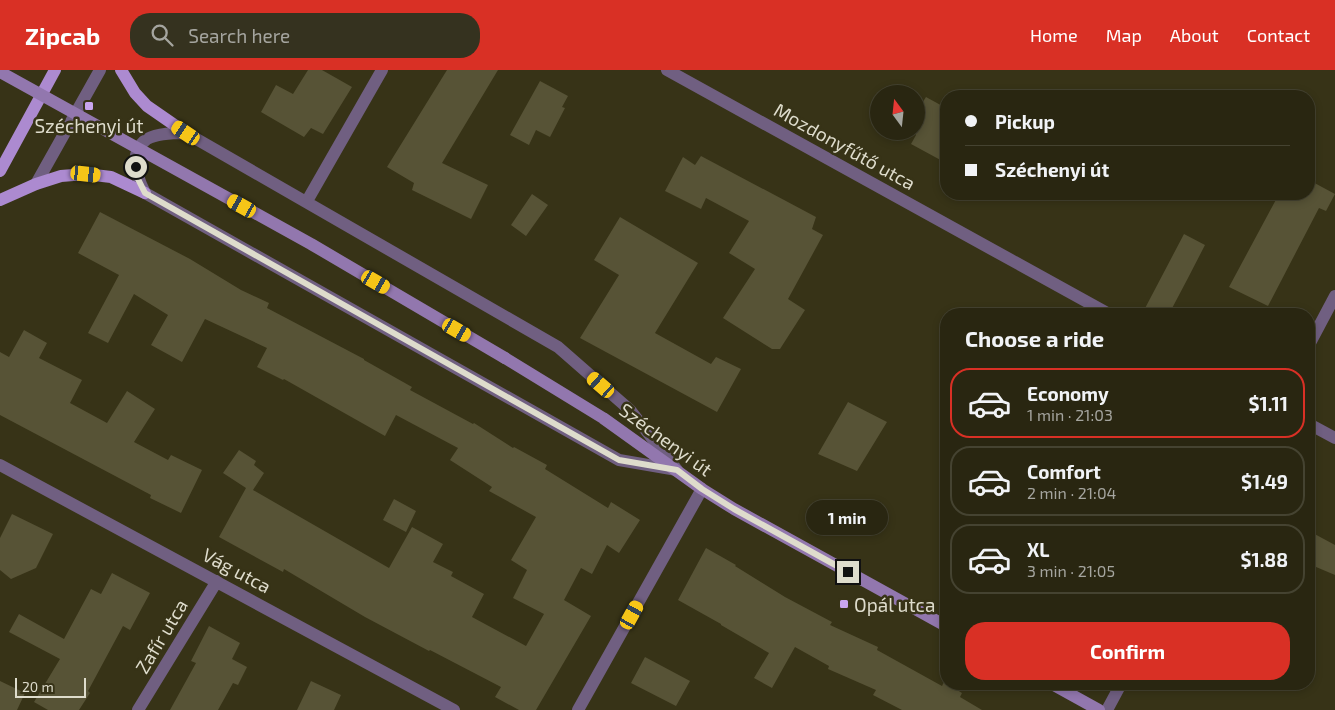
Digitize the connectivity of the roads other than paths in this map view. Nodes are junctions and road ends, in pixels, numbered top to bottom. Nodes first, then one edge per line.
1 (56, 70) edge
2 (100, 70) edge
3 (121, 70) edge
4 (382, 70) edge
5 (667, 70) edge
6 (0, 72) edge
7 (186, 133) junction
8 (0, 171) edge
9 (36, 184) junction
10 (145, 193) junction
11 (0, 200) edge
12 (307, 201) junction
13 (1335, 296) edge
14 (1098, 308) edge
15 (1315, 334) edge
16 (1315, 427) edge
17 (1335, 438) edge
18 (0, 465) edge
19 (677, 470) junction
20 (702, 489) junction
21 (217, 580) junction
22 (940, 623) edge
23 (1063, 690) edge
24 (1118, 690) edge
25 (138, 710) edge
26 (454, 710) edge
27 (578, 710) edge
28 (1100, 710) edge
29 (1107, 710) edge

1 - 8 main road
2 - 9 street
3 - 7 main road
4 - 12 street
5 - 14 street, Mozdonyfűtő utca
6 - 19 street, Széchenyi út, bridge
7 - 10 street
7 - 12 street
9 - 10 main road
9 - 11 main road
10 - 19 street
12 - 19 street
13 - 15 street
16 - 17 street
18 - 21 street, Vág utca
19 - 20 street, Széchenyi út
20 - 22 street, Széchenyi út
20 - 27 street
21 - 25 street, Zafír utca
21 - 26 street, Vág utca
23 - 28 street
24 - 29 street

